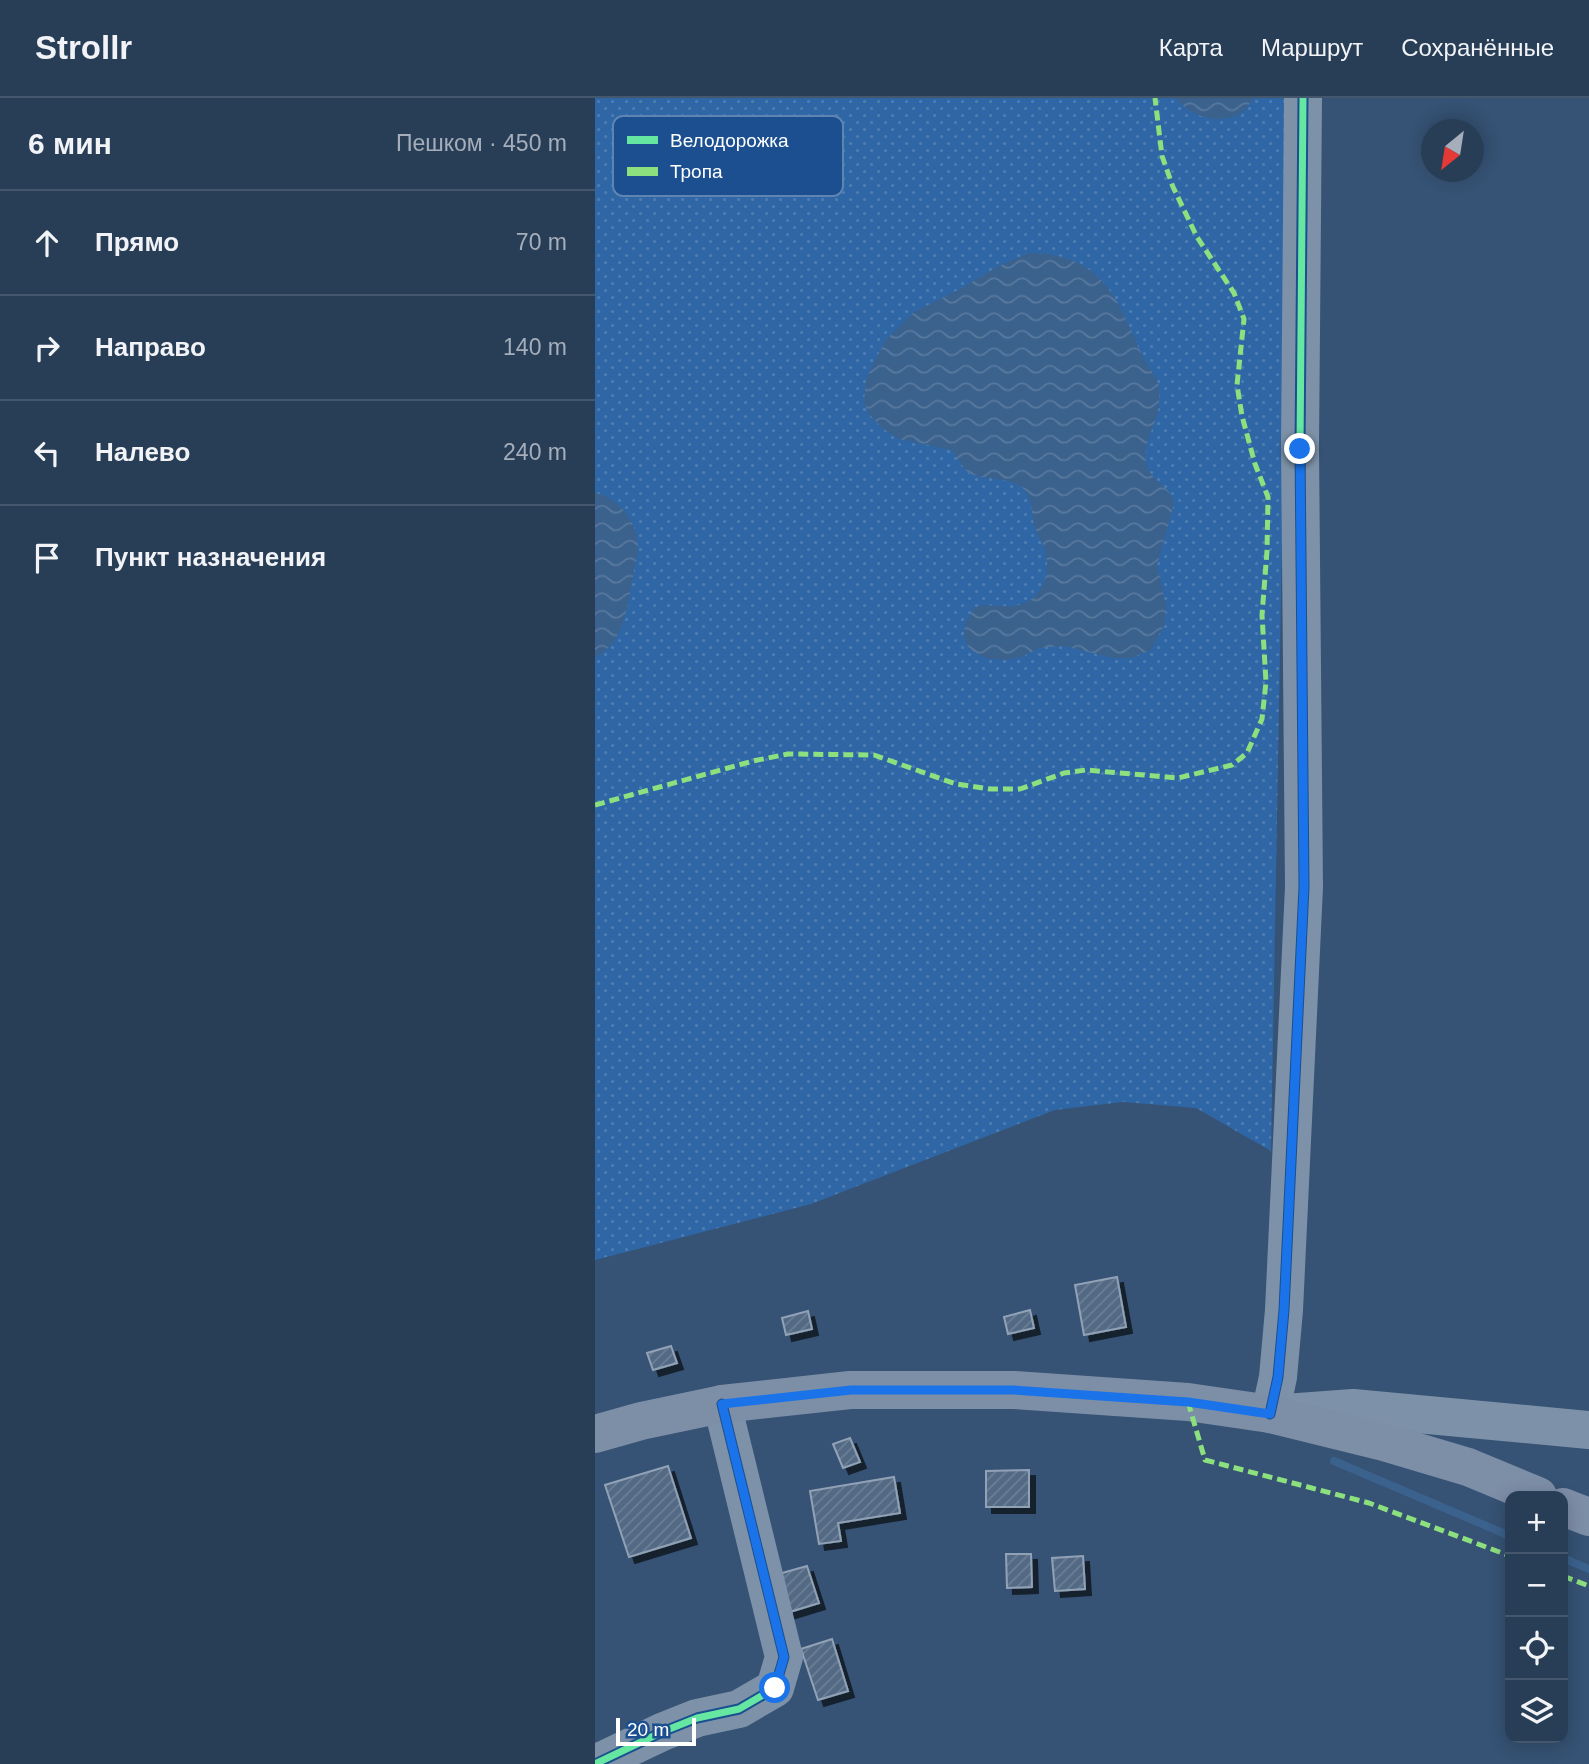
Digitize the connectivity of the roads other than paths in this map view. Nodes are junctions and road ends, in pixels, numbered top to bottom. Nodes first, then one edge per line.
1 (1303, 98) edge
2 (722, 1404) junction
3 (1270, 1414) junction
4 (1589, 1430) edge
5 (595, 1434) edge
6 (1526, 1491) edge
7 (1568, 1509) edge
8 (1589, 1517) edge
9 (595, 1763) edge

1 - 3 street
2 - 3 main road
2 - 5 main road
2 - 9 street
3 - 4 street
3 - 6 main road
7 - 8 main road

